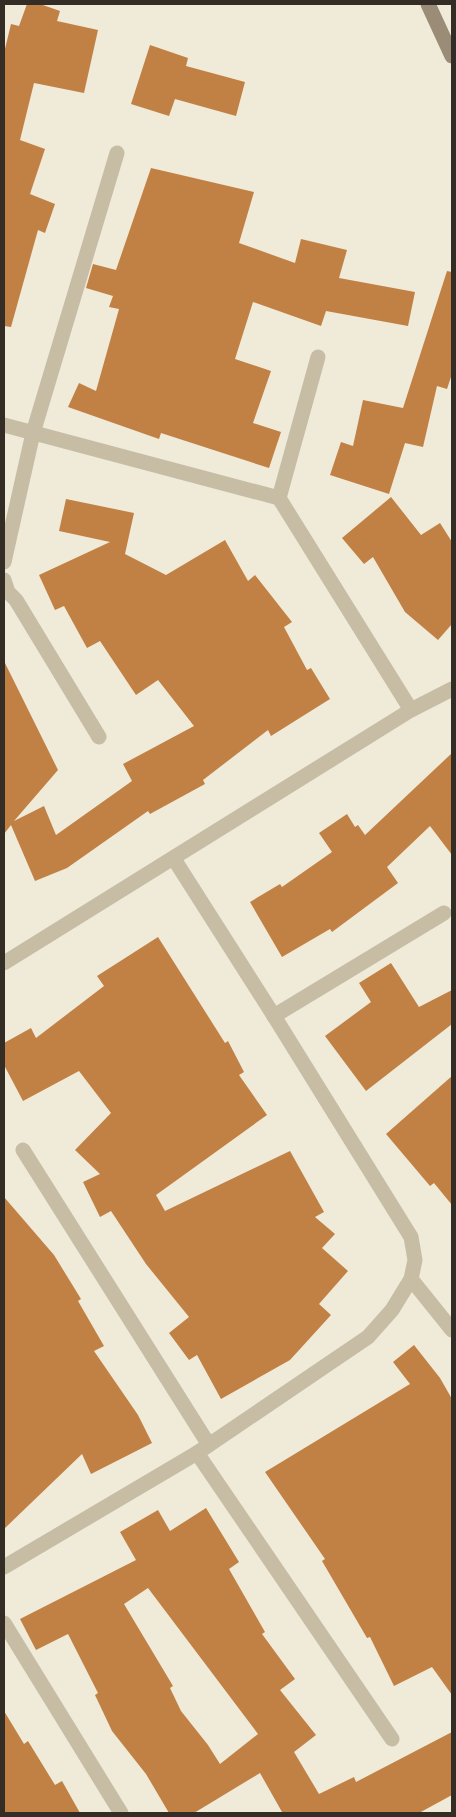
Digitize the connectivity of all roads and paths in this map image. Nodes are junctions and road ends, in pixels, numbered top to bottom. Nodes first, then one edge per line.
1 (428, 4) edge
2 (452, 56) edge
3 (117, 152) dead end
4 (318, 357) dead end
5 (4, 425) edge
6 (33, 433) junction
7 (279, 498) junction
8 (4, 562) edge
9 (4, 580) edge
10 (452, 690) edge
11 (411, 710) junction
12 (99, 737) dead end
13 (174, 859) junction
14 (444, 913) dead end
15 (4, 963) edge
16 (274, 1016) junction
17 (23, 1150) dead end
18 (411, 1279) junction
19 (452, 1330) edge
20 (203, 1449) junction
21 (4, 1567) edge
22 (4, 1623) edge
23 (392, 1739) dead end
24 (121, 1813) edge

1 - 2 main road
3 - 6 street
4 - 7 street
5 - 6 street
6 - 7 street
6 - 8 street
7 - 11 street
9 - 12 street
10 - 11 street
11 - 13 street
13 - 15 street
13 - 16 street
14 - 16 street
16 - 18 street
17 - 20 street
18 - 19 street
18 - 20 street
20 - 21 street
20 - 23 street
22 - 24 street

